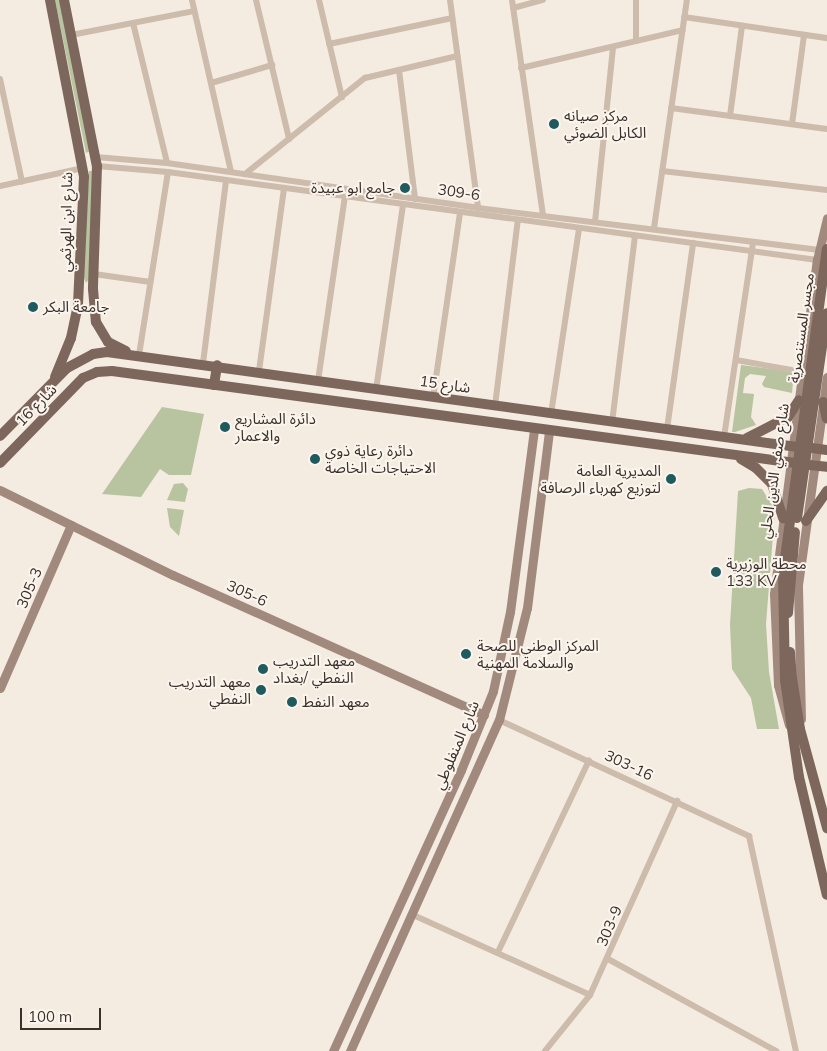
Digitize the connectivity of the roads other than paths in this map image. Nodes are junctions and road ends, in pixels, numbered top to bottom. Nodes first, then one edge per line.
1 (50, 0) edge
2 (64, 0) edge
3 (192, 0) edge
4 (256, 0) edge
5 (319, 0) edge
6 (450, 0) edge
7 (512, 0) edge
8 (543, 0) edge
9 (636, 0) edge
10 (687, 0) edge
11 (513, 8) junction
12 (194, 11) junction
13 (684, 17) junction
14 (452, 18) junction
15 (133, 23) junction
16 (742, 26) junction
17 (683, 30) junction
18 (71, 35) junction
19 (804, 35) junction
20 (827, 38) edge
21 (636, 41) junction
22 (329, 44) junction
23 (612, 47) junction
24 (458, 56) junction
25 (272, 65) junction
26 (521, 68) junction
27 (399, 70) junction
28 (0, 79) edge
29 (211, 83) junction
30 (342, 97) junction
31 (671, 108) junction
32 (730, 116) junction
33 (792, 124) junction
34 (827, 129) edge
35 (289, 139) junction
36 (97, 161) junction
37 (167, 163) junction
38 (82, 164) junction
39 (206, 168) junction
40 (662, 171) junction
41 (168, 172) junction
42 (231, 172) junction
43 (245, 174) junction
44 (205, 177) junction
45 (226, 180) junction
46 (22, 182) junction
47 (0, 186) edge
48 (284, 188) junction
49 (369, 190) junction
50 (827, 190) edge
51 (345, 196) junction
52 (367, 199) junction
53 (415, 199) junction
54 (402, 204) junction
55 (478, 208) junction
56 (460, 212) junction
57 (542, 215) junction
58 (827, 218) edge
59 (518, 220) junction
60 (592, 222) junction
61 (579, 228) junction
62 (654, 228) junction
63 (588, 229) junction
64 (82, 231) junction
65 (95, 232) junction
66 (686, 233) junction
67 (635, 236) junction
68 (685, 242) junction
69 (753, 242) junction
70 (693, 243) junction
71 (823, 250) edge
72 (752, 251) junction
73 (818, 260) junction
74 (94, 274) junction
75 (150, 282) junction
76 (80, 289) junction
77 (93, 289) junction
78 (827, 313) edge
79 (93, 354) joint
80 (139, 356) junction
81 (736, 360) junction
82 (203, 363) junction
83 (217, 365) junction
84 (259, 371) junction
85 (803, 372) junction
86 (827, 377) edge
87 (318, 381) junction
88 (52, 382) junction
89 (214, 385) junction
90 (376, 390) junction
91 (433, 398) junction
92 (799, 400) junction
93 (823, 402) junction
94 (495, 406) junction
95 (551, 414) junction
96 (827, 419) edge
97 (612, 423) junction
98 (666, 429) junction
99 (534, 430) junction
100 (549, 431) junction
101 (0, 436) edge
102 (724, 438) junction
103 (738, 439) junction
104 (795, 446) junction
105 (814, 449) junction
106 (827, 450) edge
107 (735, 456) junction
108 (0, 463) edge
109 (792, 463) junction
110 (812, 465) junction
111 (827, 467) edge
112 (0, 490) edge
113 (827, 491) edge
114 (783, 518) junction
115 (522, 519) junction
116 (538, 521) junction
117 (806, 521) junction
118 (71, 526) junction
119 (505, 642) junction
120 (519, 644) junction
121 (502, 655) junction
122 (516, 659) junction
123 (789, 679) junction
124 (0, 688) edge
125 (484, 715) junction
126 (498, 720) junction
127 (795, 728) junction
128 (589, 760) junction
129 (461, 770) junction
130 (474, 775) junction
131 (677, 801) junction
132 (827, 828) edge
133 (827, 895) edge
134 (398, 909) junction
135 (411, 914) junction
136 (498, 952) junction
137 (608, 959) junction
138 (590, 995) junction
139 (333, 1051) edge
140 (350, 1051) edge
141 (545, 1051) edge
142 (776, 1051) edge
143 (796, 1051) edge

1 - 38 main road, شارع ابن الهرثمي
2 - 18 main road, شارع ابن الهرثمي
3 - 12 street
4 - 25 street
5 - 22 street
6 - 14 street
7 - 11 street
8 - 11 street
9 - 21 street
10 - 13 street
11 - 26 street
12 - 15 street
12 - 29 street
13 - 16 street
13 - 17 street
14 - 22 street
14 - 24 street
15 - 18 street
15 - 37 street
16 - 19 street
16 - 32 street
17 - 21 street
17 - 31 street
18 - 36 main road, شارع ابن الهرثمي
19 - 20 street
19 - 33 street
21 - 23 street
22 - 30 street
23 - 26 street
23 - 60 street
24 - 27 street
24 - 55 street
25 - 29 street
25 - 35 street
26 - 57 street
27 - 30 street
27 - 53 street
28 - 46 street
29 - 42 street
30 - 35 street
31 - 32 street
31 - 40 street
32 - 33 street
33 - 34 street
35 - 43 street
36 - 37 street, 309-6
36 - 38 main road
36 - 41 street, 309-6
36 - 65 main road, شارع ابن الهرثمي
37 - 39 street, 309-6
38 - 46 street
38 - 64 main road, شارع ابن الهرثمي
39 - 42 street, 309-6
39 - 44 street
40 - 50 street
40 - 62 street
41 - 44 street, 309-6
41 - 75 street
42 - 43 street, 309-6
43 - 49 street, 309-6
44 - 45 street, 309-6
45 - 48 street, 309-6
45 - 82 street
46 - 47 street
48 - 51 street, 309-6
48 - 84 street
49 - 52 street
49 - 53 street, 309-6
51 - 52 street, 309-6
51 - 87 street
52 - 54 street, 309-6
53 - 55 street, 309-6
54 - 56 street, 309-6
54 - 90 street
55 - 57 street, 309-6
56 - 59 street, 309-6
56 - 91 street
57 - 60 street, 309-6
58 - 71 street, شارع صفي الدين الحلي
59 - 61 street, 309-6
59 - 94 street
60 - 62 street, 309-6
60 - 63 street
61 - 63 street, 309-6
61 - 95 street
62 - 66 street, 309-6
63 - 67 street, 309-6
64 - 65 main road
64 - 76 main road, شارع ابن الهرثمي
65 - 74 main road, شارع ابن الهرثمي
66 - 68 street
66 - 69 street, 309-6
67 - 68 street, 309-6
67 - 97 street
68 - 70 street, 309-6
69 - 71 street, 309-6
69 - 72 street
70 - 72 street, 309-6
70 - 98 street
71 - 73 street, شارع صفي الدين الحلي
71 - 123 main road, مجسر المستنصرية, bridge
72 - 73 street, 309-6
72 - 81 street
73 - 85 street, شارع صفي الدين الحلي
74 - 75 street
74 - 77 main road, شارع ابن الهرثمي
75 - 80 street
76 - 77 main road
76 - 88 main road, شارع ابن الهرثمي
77 - 80 main road, شارع ابن الهرثمي
78 - 123 main road, مجسر المستنصرية, bridge
79 - 80 main road, شارع 15
79 - 88 main road, شارع 16
80 - 82 main road, شارع 15
81 - 85 street
81 - 102 street
82 - 83 main road, شارع 15
83 - 84 main road, شارع 15
83 - 89 main road
84 - 87 main road, شارع 15
85 - 92 street, شارع صفي الدين الحلي
86 - 93 street, شارع صفي الدين الحلي
87 - 90 main road, شارع 15
88 - 101 main road, شارع 16
89 - 99 main road
89 - 108 main road, شارع 16
90 - 91 main road, شارع 15
91 - 94 main road, شارع 15
92 - 103 main road
92 - 104 street, شارع صفي الدين الحلي
93 - 96 main road
93 - 105 street, شارع صفي الدين الحلي
94 - 95 main road, شارع 15
95 - 97 main road, شارع 15
97 - 98 main road, شارع 15
98 - 102 main road, شارع 15
99 - 100 main road
99 - 115 street, شارع المنفلوطي
100 - 107 main road
100 - 116 street, شارع المنفلوطي
102 - 103 main road, شارع 15
103 - 104 main road, شارع 15
104 - 109 street, شارع صفي الدين الحلي
105 - 106 main road
105 - 110 street, شارع صفي الدين الحلي
107 - 109 main road
107 - 114 main road
109 - 114 street, شارع صفي الدين الحلي
110 - 111 main road
110 - 117 street, شارع صفي الدين الحلي
112 - 118 street, 305-6
113 - 117 main road
114 - 127 street, شارع صفي الدين الحلي
115 - 116 street
115 - 119 street, شارع المنفلوطي
116 - 120 street, شارع المنفلوطي
117 - 127 street, شارع صفي الدين الحلي
118 - 124 street, 305-3
118 - 125 street, 305-6
119 - 120 street
119 - 121 street, شارع المنفلوطي
120 - 122 street, شارع المنفلوطي
121 - 122 street
121 - 125 street, شارع المنفلوطي
122 - 126 street, شارع المنفلوطي
123 - 127 main road, شارع صفي الدين الحلي
125 - 129 street, شارع المنفلوطي
126 - 128 street, 303-16
126 - 130 street, شارع المنفلوطي
127 - 132 main road, شارع صفي الدين الحلي
127 - 133 main road, شارع صفي الدين الحلي
128 - 131 street, 303-16
128 - 136 street
129 - 130 street
129 - 134 street, شارع المنفلوطي
130 - 135 street, شارع المنفلوطي
131 - 137 street, 303-9
131 - 143 street, 303-16
134 - 135 street
134 - 139 street, شارع المنفلوطي
135 - 136 street
135 - 140 street, شارع المنفلوطي
136 - 138 street
137 - 138 street, 303-9
137 - 142 street
138 - 141 street, 303-9

